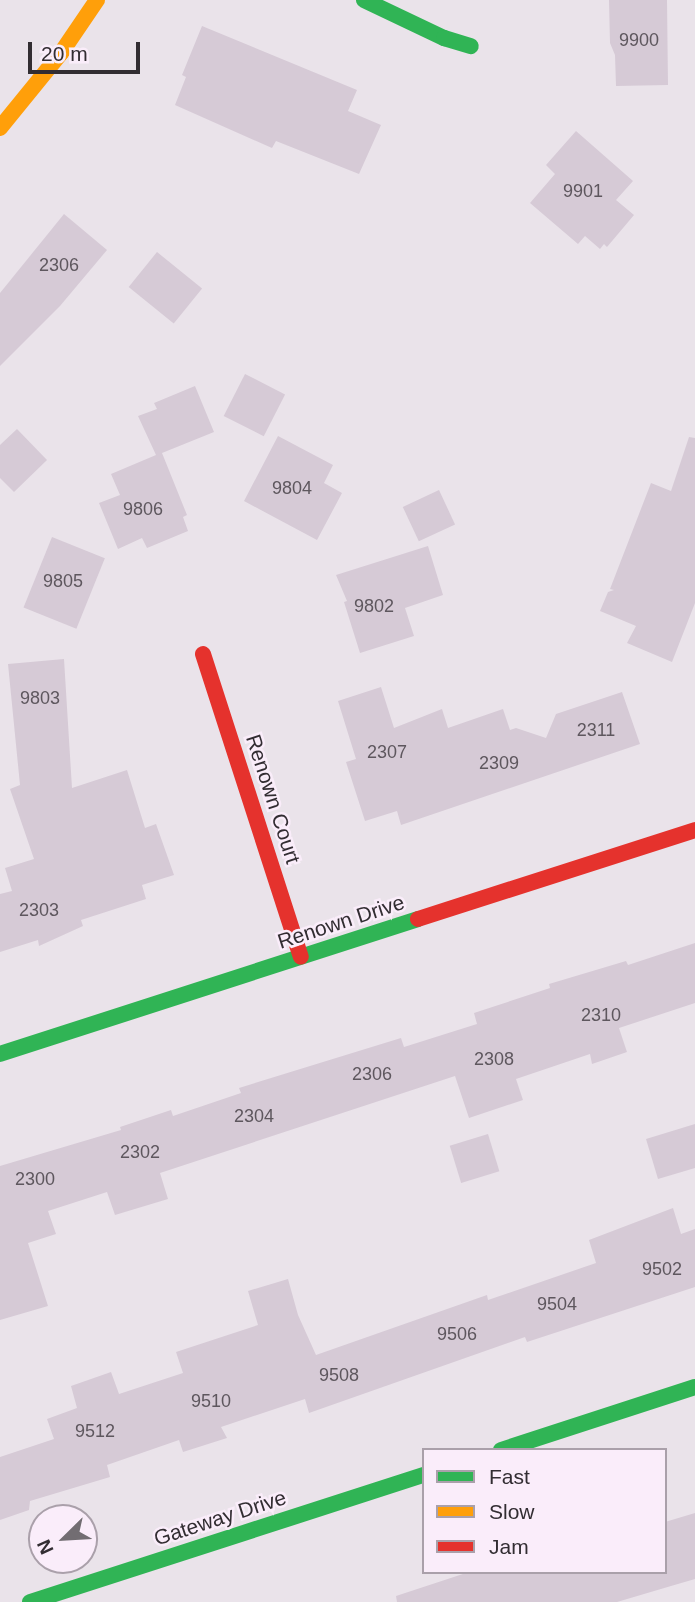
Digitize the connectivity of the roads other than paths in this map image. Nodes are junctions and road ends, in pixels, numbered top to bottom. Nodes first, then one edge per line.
1 (97, 0) edge
2 (363, 0) edge
3 (471, 46) dead end
4 (0, 128) edge
5 (203, 654) dead end
6 (695, 830) edge
7 (301, 957) junction
8 (0, 1054) edge
9 (695, 1387) edge
10 (507, 1448) edge
11 (422, 1476) edge
12 (30, 1602) edge

1 - 4 street
2 - 3 street
5 - 7 street, Renown Court
6 - 7 street, Renown Drive
7 - 8 street, Renown Drive
9 - 10 street
11 - 12 street, Gateway Drive

